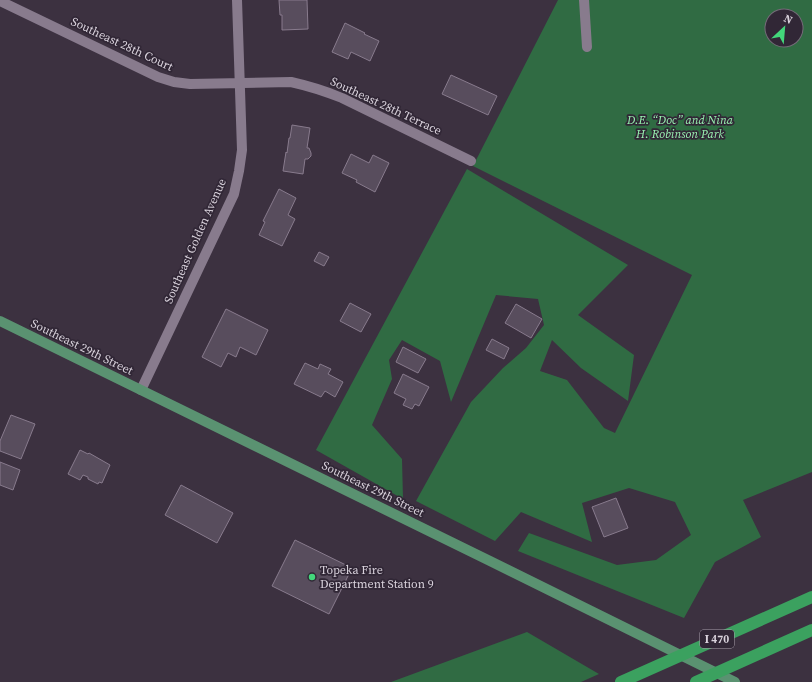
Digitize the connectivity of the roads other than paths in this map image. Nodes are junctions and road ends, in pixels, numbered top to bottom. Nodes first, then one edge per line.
1 (237, 0) edge
2 (584, 0) edge
3 (0, 1) edge
4 (587, 47) dead end
5 (240, 83) junction
6 (471, 161) dead end
7 (0, 321) edge
8 (141, 390) junction
9 (812, 597) edge
10 (812, 630) edge
11 (621, 682) edge
12 (696, 682) edge
13 (735, 682) edge

1 - 5 street, Southeast Golden Avenue
2 - 4 street
3 - 5 street, Southeast 28th Court
5 - 6 street, Southeast 28th Terrace
5 - 8 street, Southeast Golden Avenue
7 - 8 main road, Southeast 29th Street
8 - 13 main road, Southeast 29th Street
9 - 11 highway, I 470
10 - 12 highway, I 470

